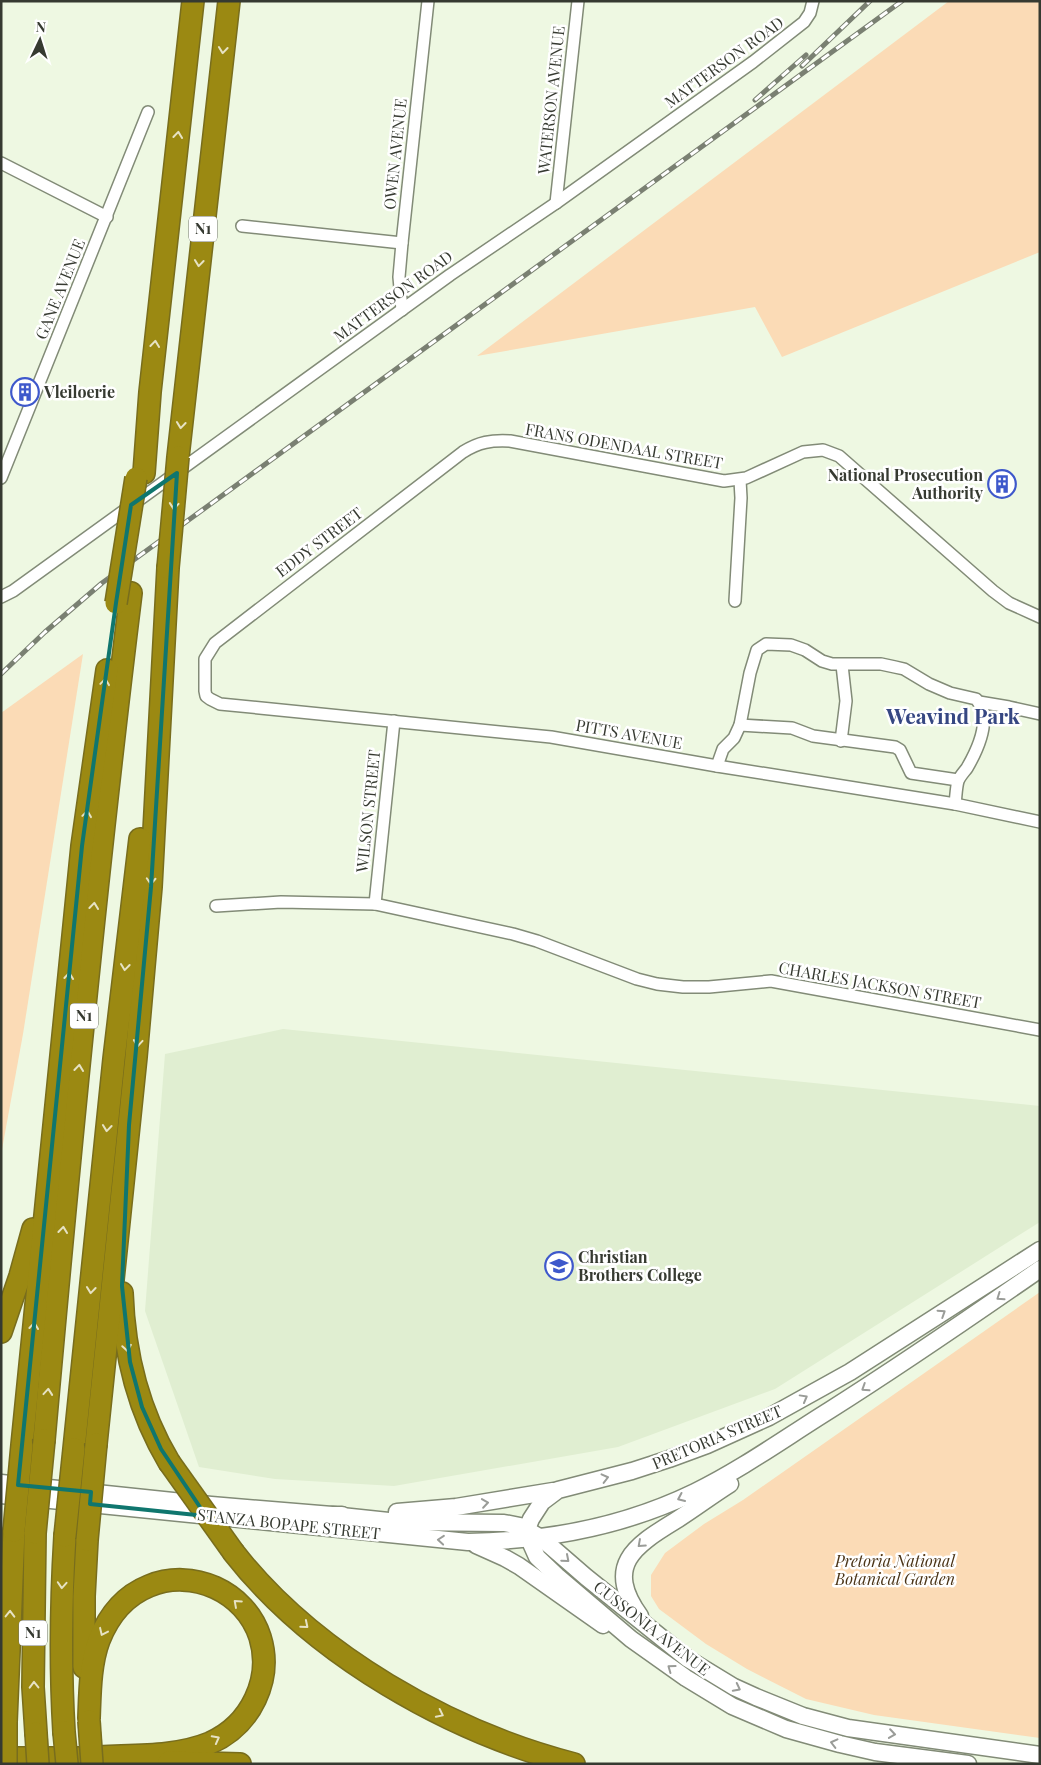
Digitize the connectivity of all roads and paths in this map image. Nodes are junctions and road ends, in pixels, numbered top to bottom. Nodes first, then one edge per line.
1 (193, 1) edge
2 (229, 1) edge
3 (428, 1) edge
4 (578, 1) edge
5 (813, 1) edge
6 (148, 112) dead end
7 (1, 163) edge
8 (556, 203) junction
9 (106, 217) junction
10 (242, 226) dead end
11 (402, 243) junction
12 (402, 310) junction
13 (497, 440) joint
14 (1, 478) edge
15 (740, 480) junction
16 (1, 597) edge
17 (124, 598) junction
18 (735, 601) dead end
19 (165, 605) junction
20 (1040, 617) edge
21 (842, 665) junction
22 (210, 699) joint
23 (979, 702) junction
24 (1040, 714) edge
25 (394, 721) junction
26 (740, 725) junction
27 (841, 741) junction
28 (717, 766) junction
29 (958, 780) junction
30 (955, 804) junction
31 (1040, 822) edge
32 (375, 904) junction
33 (216, 906) dead end
34 (64, 1024) junction
35 (1040, 1030) edge
36 (129, 1125) junction
37 (1040, 1250) edge
38 (1040, 1269) edge
39 (1, 1332) edge
40 (794, 1434) junction
41 (1, 1483) edge
42 (558, 1490) junction
43 (1, 1495) edge
44 (332, 1515) junction
45 (576, 1530) joint
46 (532, 1535) junction
47 (468, 1542) junction
48 (648, 1627) junction
49 (632, 1639) junction
50 (1, 1681) edge
51 (6, 1719) junction
52 (89, 1720) junction
53 (1040, 1755) edge
54 (3, 1760) edge
55 (80, 1762) edge
56 (38, 1764) edge
57 (240, 1764) edge
58 (574, 1764) edge
59 (968, 1764) edge

17 -> 1 highway, N1
2 -> 19 highway, N1, bridge
3 - 11 street, OWEN AVENUE
4 - 8 street, WATERSON AVENUE
5 - 8 street, MATTERSON ROAD
6 - 9 street, GANE AVENUE
7 - 9 street
8 - 12 street, MATTERSON ROAD
9 - 14 street, GANE AVENUE
10 - 11 street
11 - 12 street, OWEN AVENUE
12 - 16 street, MATTERSON ROAD
13 - 15 street, FRANS ODENDAAL STREET
13 - 22 street, EDDY STREET
15 - 18 street
15 - 20 street, FRANS ODENDAAL STREET
34 -> 17 highway
56 -> 17 highway, N1, bridge
19 -> 36 highway
19 -> 55 highway, N1, bridge
21 - 23 street
21 - 26 street
21 - 27 street
22 - 25 street, PITTS AVENUE
23 - 24 street
23 - 29 street
25 - 28 street, PITTS AVENUE
25 - 32 street, WILSON STREET
26 - 27 street
26 - 28 street
27 - 29 street
28 - 30 street, PITTS AVENUE
29 - 30 street
30 - 31 street, PITTS AVENUE
32 - 33 street, CHARLES JACKSON STREET
32 - 35 street, CHARLES JACKSON STREET
34 - 39 highway
51 -> 34 highway, bridge
36 - 52 highway, bridge
36 -> 58 highway, bridge
42 -> 37 main road, PRETORIA STREET
38 -> 40 main road, PRETORIA STREET
40 -> 45 main road, PRETORIA STREET
40 -> 48 main road
41 - 44 main road, STANZA BOPAPE STREET
44 -> 42 main road, STANZA BOPAPE STREET
42 - 46 main road, PRETORIA STREET
47 -> 43 main road, STANZA BOPAPE STREET
44 - 46 main road, CUSSONIA AVENUE
45 - 46 main road, STANZA BOPAPE STREET
46 - 47 main road, STANZA BOPAPE STREET
46 -> 48 main road, CUSSONIA AVENUE
46 - 49 main road
47 - 49 main road
48 -> 53 main road, CUSSONIA AVENUE
59 -> 49 main road, CUSSONIA AVENUE
50 - 51 highway
51 - 54 highway, bridge
52 - 55 highway, bridge
55 -> 52 highway
54 - 55 highway
55 - 57 highway

